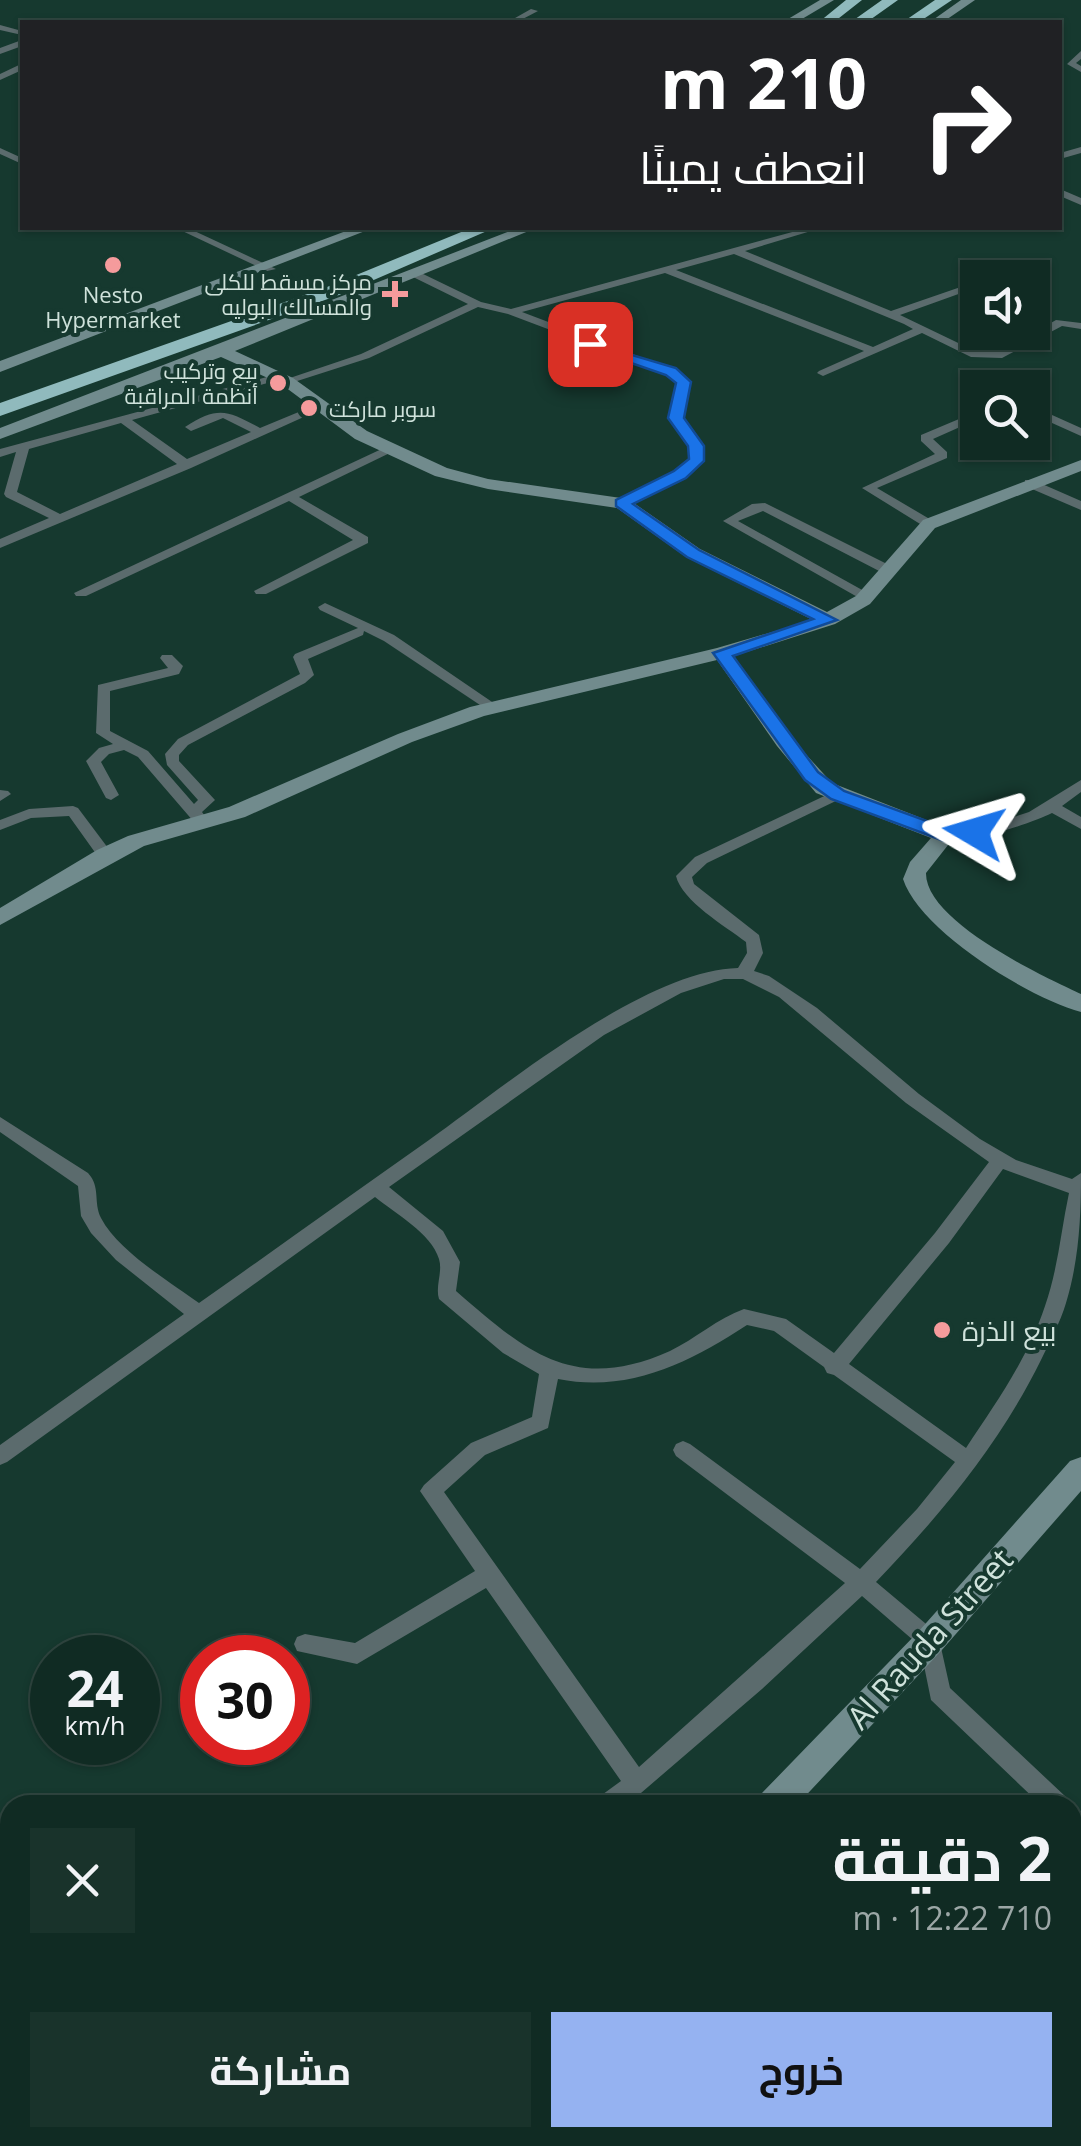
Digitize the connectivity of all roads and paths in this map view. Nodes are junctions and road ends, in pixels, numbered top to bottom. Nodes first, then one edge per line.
1 (828, 0) edge
2 (855, 0) edge
3 (891, 0) edge
4 (907, 0) edge
5 (945, 0) edge
6 (969, 0) edge
7 (534, 11) dead end
8 (516, 20) edge
9 (793, 20) edge
10 (829, 20) edge
11 (861, 20) edge
12 (879, 20) edge
13 (913, 20) edge
14 (939, 20) edge
15 (1081, 54) edge
16 (1081, 69) edge
17 (184, 230) edge
18 (359, 230) edge
19 (360, 230) edge
20 (478, 230) edge
21 (523, 230) edge
22 (809, 230) edge
23 (452, 236) edge
24 (318, 244) junction
25 (736, 251) junction
26 (244, 257) junction
27 (267, 267) junction
28 (669, 270) junction
29 (415, 274) junction
30 (960, 290) edge
31 (333, 291) junction
32 (477, 304) junction
33 (511, 312) junction
34 (890, 316) junction
35 (1081, 326) edge
36 (922, 329) junction
37 (872, 350) junction
38 (214, 354) junction
39 (0, 370) edge
40 (823, 373) dead end
41 (283, 379) junction
42 (0, 398) edge
43 (322, 406) junction
44 (49, 409) junction
45 (0, 410) edge
46 (1050, 417) edge
47 (124, 420) junction
48 (960, 422) edge
49 (191, 427) dead end
50 (1081, 432) edge
51 (261, 433) junction
52 (31, 434) junction
53 (0, 438) edge
54 (392, 450) junction
55 (0, 454) edge
56 (187, 465) junction
57 (1081, 465) edge
58 (1029, 484) junction
59 (290, 496) junction
60 (622, 503) junction
61 (1081, 506) edge
62 (61, 518) junction
63 (929, 524) junction
64 (0, 544) edge
65 (888, 570) junction
66 (261, 592) dead end
67 (81, 593) dead end
68 (866, 596) junction
69 (828, 620) junction
70 (358, 632) junction
71 (722, 653) junction
72 (167, 658) dead end
73 (484, 708) junction
74 (122, 746) junction
75 (1081, 784) edge
76 (111, 795) dead end
77 (838, 795) junction
78 (1052, 807) junction
79 (198, 817) junction
80 (1081, 824) edge
81 (0, 825) edge
82 (944, 835) junction
83 (105, 855) junction
84 (1, 916) edge
85 (743, 973) junction
86 (1081, 1004) edge
87 (0, 1123) edge
88 (1000, 1160) junction
89 (1080, 1184) edge
90 (378, 1189) junction
91 (199, 1314) junction
92 (834, 1366) junction
93 (550, 1370) junction
94 (682, 1450) dead end
95 (0, 1456) edge
96 (970, 1462) junction
97 (1081, 1470) edge
98 (490, 1574) junction
99 (860, 1582) junction
100 (930, 1641) junction
101 (310, 1645) edge
102 (637, 1784) junction
103 (621, 1795) edge
104 (784, 1795) edge
105 (1047, 1795) edge

1 - 9 street
2 - 10 highway
3 - 11 highway
4 - 12 highway
5 - 13 highway
6 - 14 street
7 - 8 street
15 - 16 street
17 - 26 street
18 - 24 street
19 - 27 street
20 - 23 highway
21 - 29 street
22 - 25 street
23 - 31 highway
23 - 42 highway
24 - 26 street
24 - 27 street
25 - 28 street
25 - 34 street
26 - 27 street
27 - 39 street
27 - 39 street
28 - 33 street
28 - 37 street
29 - 32 street
29 - 38 street
30 - 34 street
31 - 44 highway
31 - 45 highway
32 - 33 street
32 - 41 street
33 - 60 street
34 - 36 street
35 - 36 street
36 - 37 street
37 - 40 street
38 - 41 street
38 - 44 street
38 - 52 street
41 - 43 street
41 - 47 street
43 - 51 street
43 - 54 street
44 - 52 highway
46 - 50 street
47 - 52 street
47 - 56 street
48 - 63 street
49 - 51 street
51 - 56 street
52 - 53 street
52 - 55 street
52 - 62 street
54 - 59 street
54 - 60 street
56 - 62 street
57 - 58 street
58 - 61 street
58 - 63 street
59 - 66 street
59 - 67 street
60 - 69 street
62 - 64 street
63 - 65 street
65 - 68 street
65 - 68 street
68 - 69 street
69 - 71 street
70 - 73 street
70 - 73 street
70 - 79 street
71 - 73 street
71 - 77 street
72 - 74 street
73 - 79 street
74 - 76 street
74 - 79 street
75 - 78 street
77 - 82 street
77 - 85 street
78 - 80 street
78 - 82 street
79 - 83 street
81 - 83 street
82 - 86 street
83 - 84 street
85 - 88 street
85 - 90 street
87 - 91 street
88 - 89 street
88 - 92 street
89 - 96 street
90 - 91 street
90 - 93 street
91 - 95 street
92 - 93 street
92 - 96 street
93 - 98 street
94 - 99 street
96 - 99 street
97 - 100 street, Al Rauda Street
98 - 101 street
98 - 102 street
99 - 100 street
99 - 102 street
100 - 104 street, Al Rauda Street
100 - 105 street
102 - 103 street

